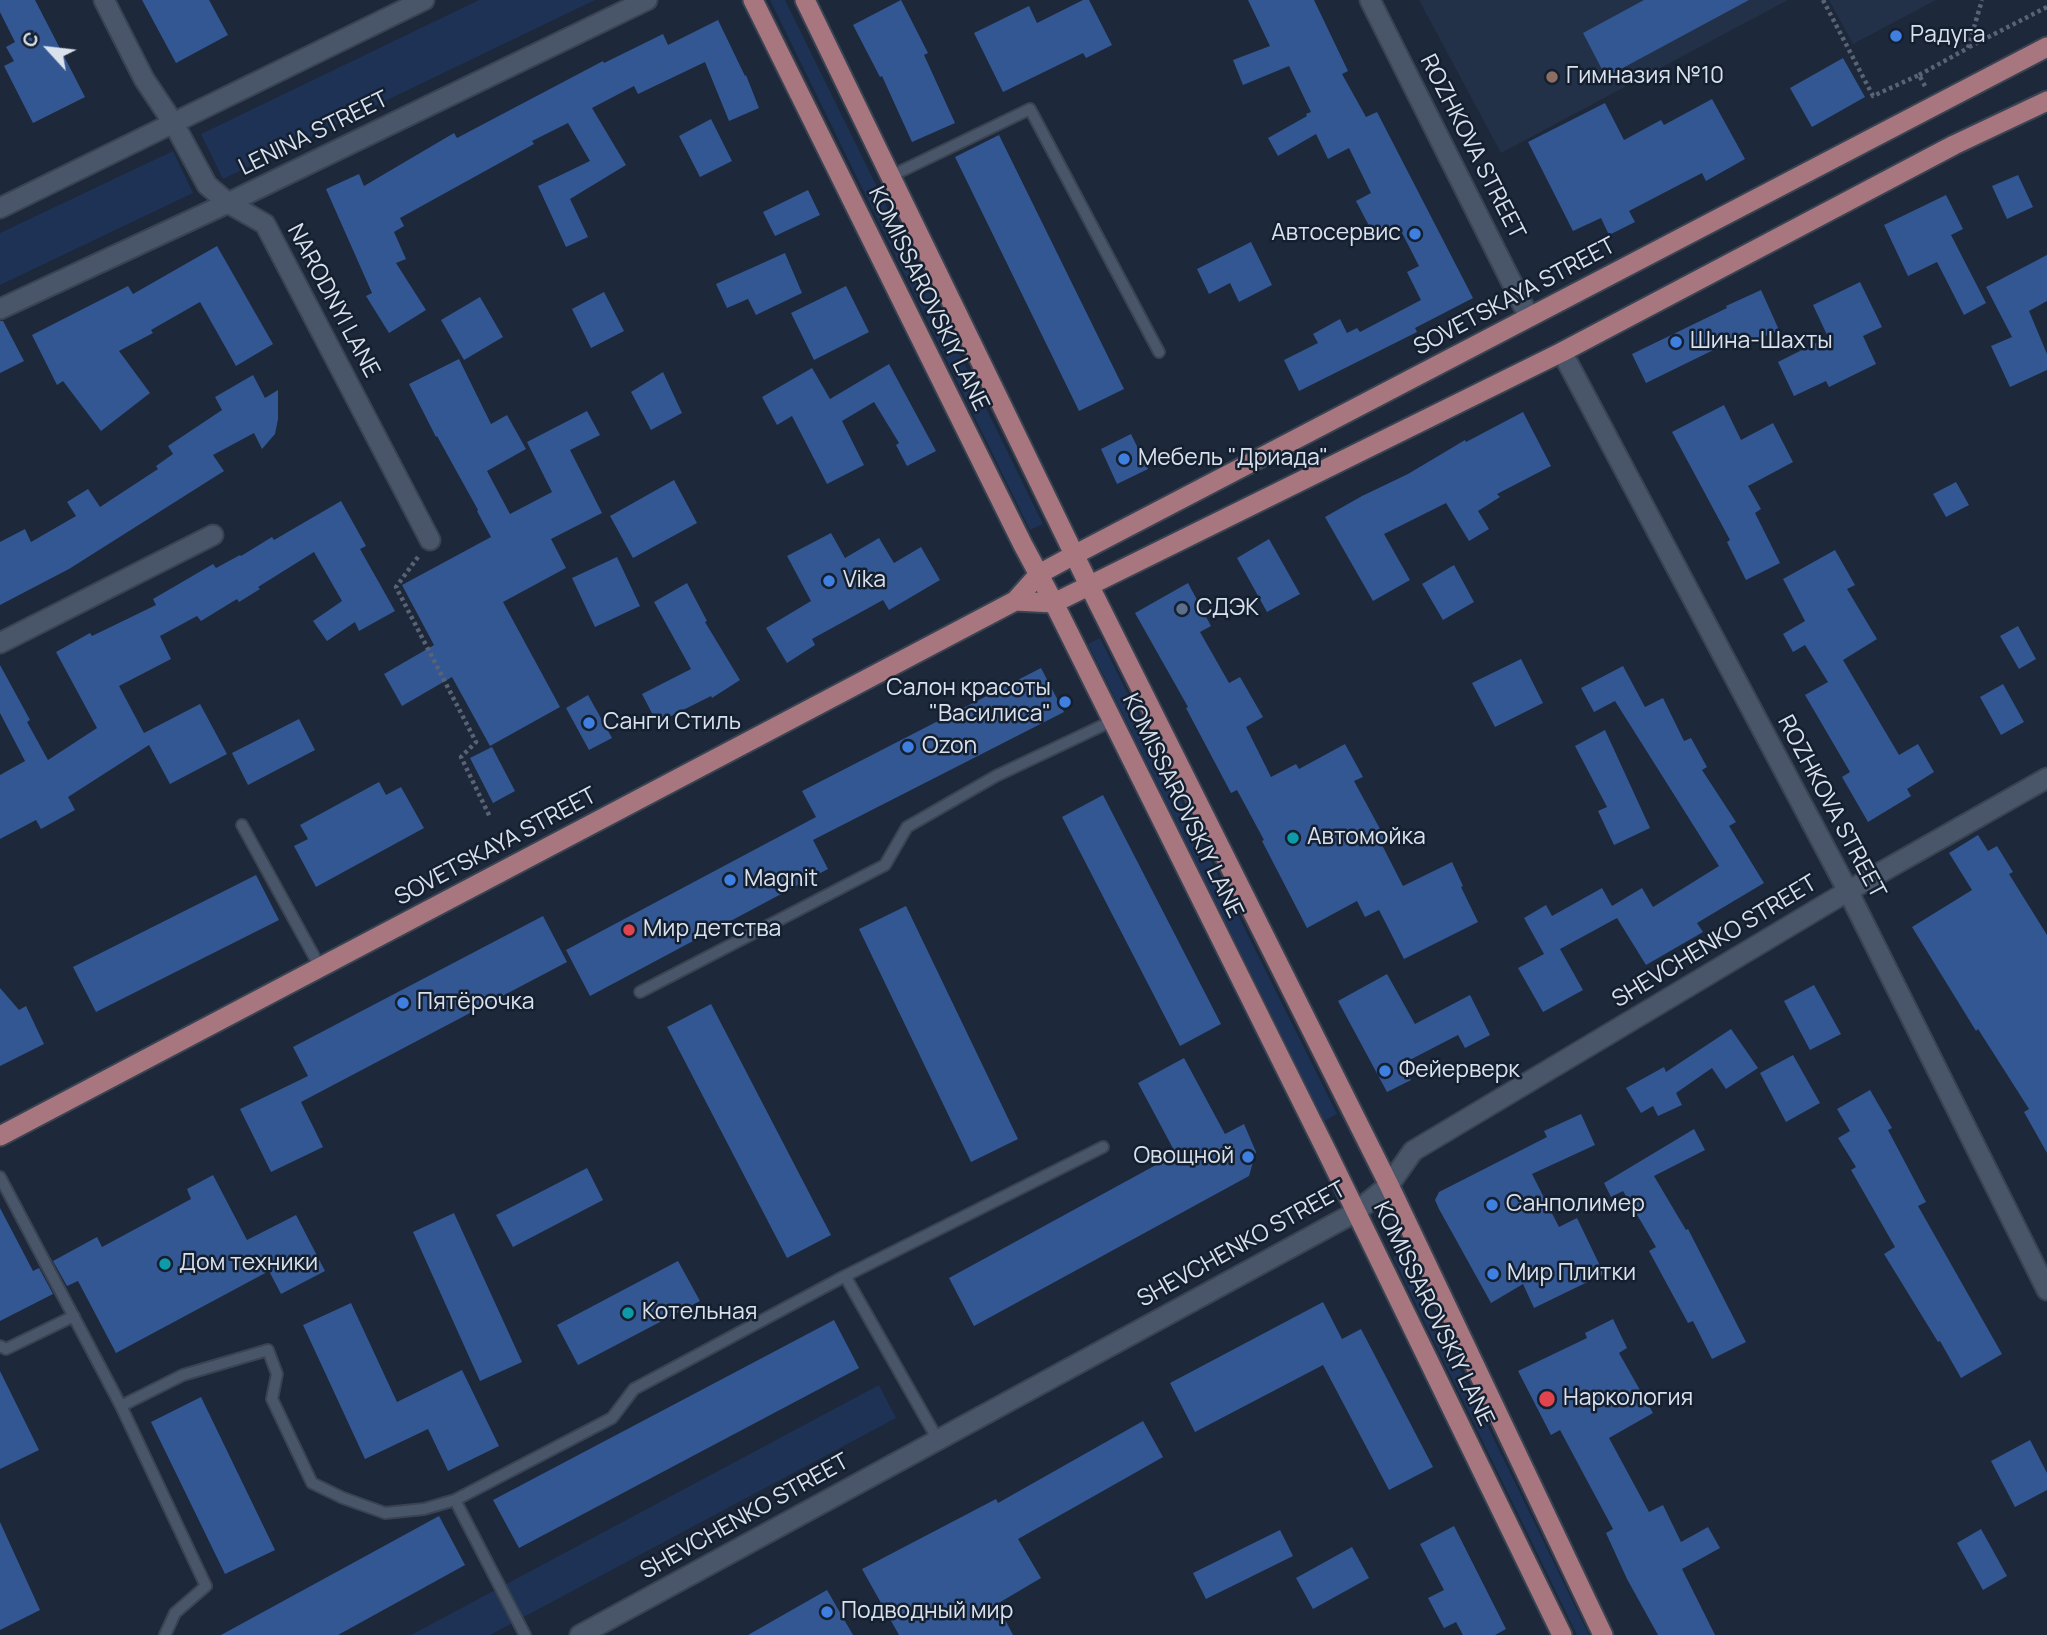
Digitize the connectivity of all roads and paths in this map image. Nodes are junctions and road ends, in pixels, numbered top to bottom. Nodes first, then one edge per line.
1 (104, 0) edge
2 (424, 0) edge
3 (647, 0) edge
4 (753, 0) edge
5 (805, 0) edge
6 (1370, 0) edge
7 (1823, 0) edge
8 (1982, 0) edge
9 (2047, 7) edge
10 (2047, 47) edge
11 (1968, 48) junction
12 (1919, 75) junction
13 (2047, 101) edge
14 (1935, 106) junction
15 (174, 124) junction
16 (891, 176) junction
17 (228, 203) junction
18 (0, 208) edge
19 (0, 309) edge
20 (1529, 317) junction
21 (1159, 352) dead end
22 (1562, 352) junction
23 (213, 535) dead end
24 (430, 540) joint
25 (1074, 555) junction
26 (1039, 574) junction
27 (1089, 585) junction
28 (1015, 601) junction
29 (1054, 603) junction
30 (0, 643) edge
31 (1112, 721) junction
32 (2047, 778) edge
33 (490, 817) dead end
34 (242, 825) dead end
35 (1848, 891) junction
36 (320, 967) junction
37 (640, 992) dead end
38 (0, 1136) edge
39 (1102, 1147) dead end
40 (0, 1177) edge
41 (1389, 1185) junction
42 (1356, 1212) junction
43 (845, 1276) junction
44 (2047, 1290) edge
45 (74, 1316) junction
46 (0, 1346) edge
47 (121, 1406) junction
48 (938, 1440) junction
49 (455, 1500) junction
50 (165, 1635) edge
51 (525, 1635) edge
52 (580, 1635) edge
53 (1562, 1635) edge
54 (1604, 1635) edge

1 - 15 street, NARODNYI LANE
2 - 15 street
3 - 17 street, LENINA STREET
4 - 26 main road, KOMISSAROVSKIY LANE
5 - 16 main road, KOMISSAROVSKIY LANE
6 - 20 street, ROZHKOVA STREET
7 - 12 path
8 - 11 path
9 - 11 path
10 - 14 main road, SOVETSKAYA STREET
11 - 12 path
12 - 14 path
13 - 22 main road
14 - 20 main road, SOVETSKAYA STREET
15 - 17 street, NARODNYI LANE
15 - 18 street
16 - 21 lane
16 - 25 main road, KOMISSAROVSKIY LANE
17 - 19 street, LENINA STREET
17 - 24 street, NARODNYI LANE
20 - 25 main road, SOVETSKAYA STREET
22 - 27 main road
22 - 35 street, ROZHKOVA STREET
23 - 30 street
24 - 33 path
25 - 26 main road, SOVETSKAYA STREET
25 - 27 main road, KOMISSAROVSKIY LANE
26 - 28 main road, SOVETSKAYA STREET
26 - 29 main road, KOMISSAROVSKIY LANE
27 - 29 main road
27 - 41 main road, KOMISSAROVSKIY LANE
28 - 29 main road
28 - 36 main road, SOVETSKAYA STREET
29 - 31 main road, KOMISSAROVSKIY LANE
31 - 37 lane
31 - 42 main road, KOMISSAROVSKIY LANE
32 - 35 street, SHEVCHENKO STREET
34 - 36 lane
35 - 41 street, SHEVCHENKO STREET
35 - 44 street, ROZHKOVA STREET
36 - 38 main road, SOVETSKAYA STREET
39 - 43 lane
40 - 45 lane
41 - 42 street, SHEVCHENKO STREET
41 - 54 main road, KOMISSAROVSKIY LANE
42 - 48 street, SHEVCHENKO STREET
42 - 53 main road, KOMISSAROVSKIY LANE
43 - 48 lane
43 - 49 lane
45 - 46 lane
45 - 47 lane
47 - 49 lane
47 - 50 lane
48 - 52 street, SHEVCHENKO STREET
49 - 51 lane

